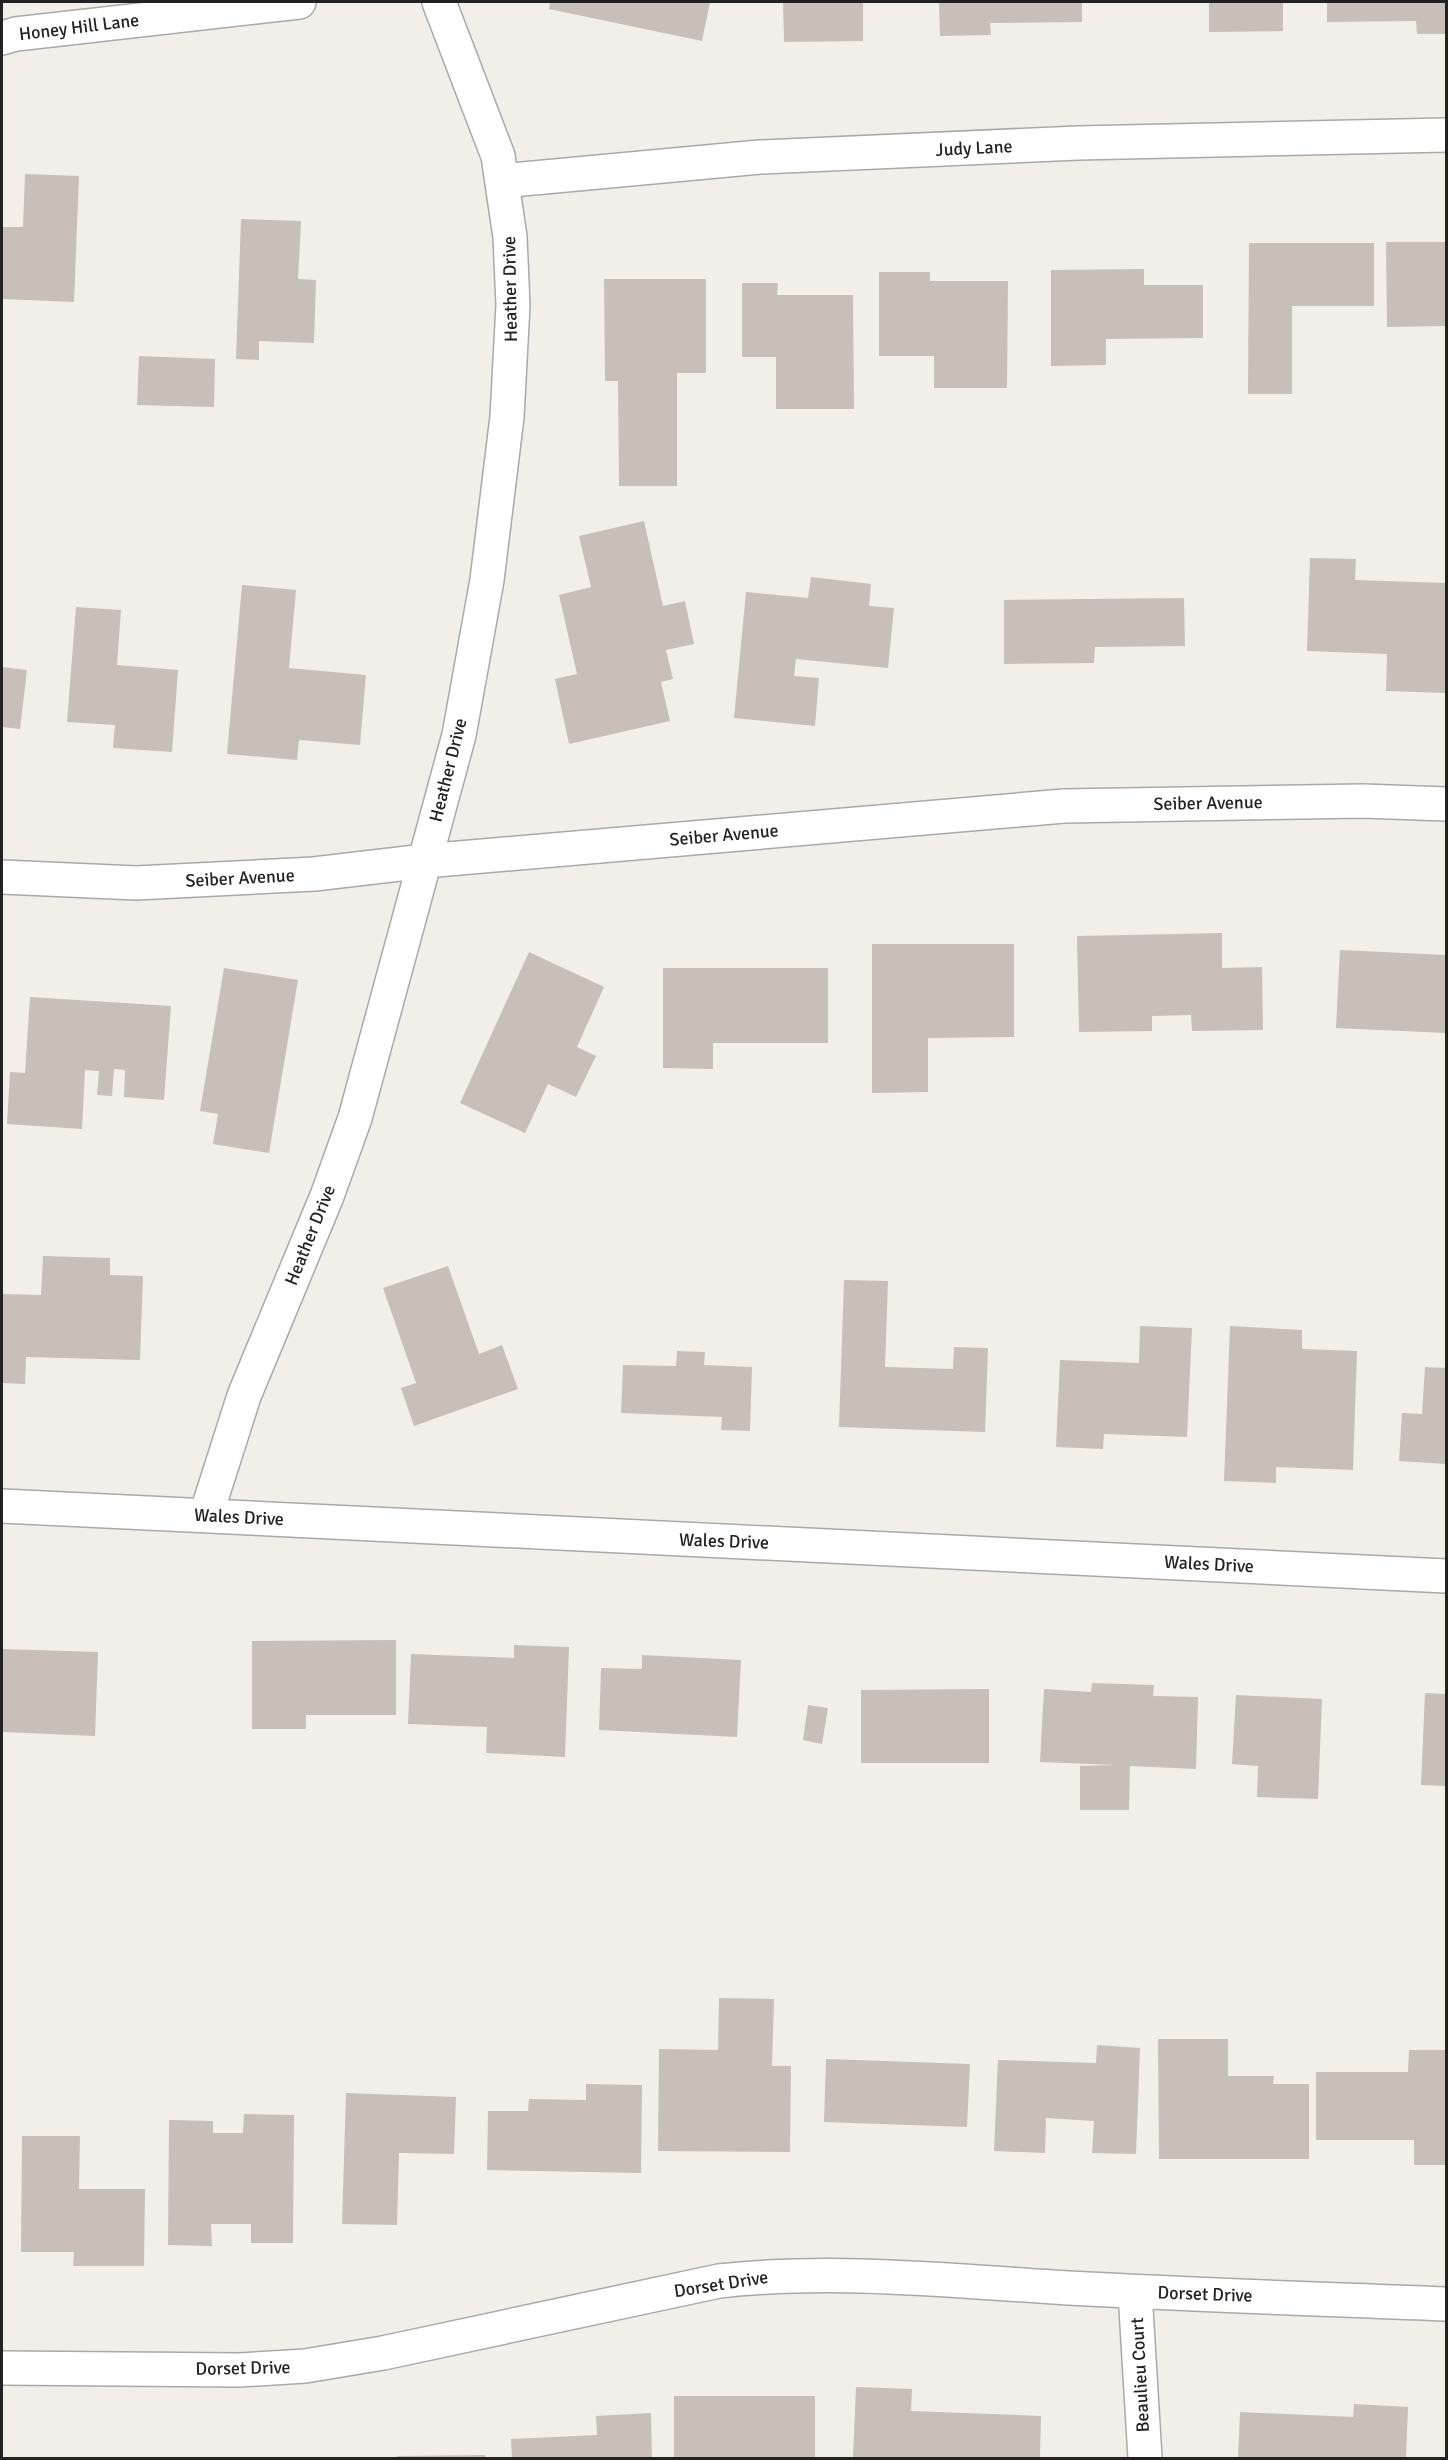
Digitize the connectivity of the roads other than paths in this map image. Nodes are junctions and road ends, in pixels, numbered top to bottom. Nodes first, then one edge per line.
1 (299, 2) edge
2 (440, 2) edge
3 (2, 38) edge
4 (1446, 135) edge
5 (502, 181) junction
6 (1446, 804) edge
7 (425, 861) junction
8 (2, 877) edge
9 (2, 1506) edge
10 (206, 1515) junction
11 (1446, 1576) edge
12 (1135, 2292) junction
13 (1446, 2304) edge
14 (2, 2368) edge
15 (1145, 2458) edge

1 - 3 street, Honey Hill Lane
2 - 5 street, Heather Drive
4 - 5 street, Judy Lane
5 - 7 street, Heather Drive
6 - 7 street, Seiber Avenue
7 - 8 street, Seiber Avenue
7 - 10 street, Heather Drive
9 - 10 street, Wales Drive
10 - 11 street, Wales Drive
12 - 13 street, Dorset Drive
12 - 14 street, Dorset Drive
12 - 15 street, Beaulieu Court

